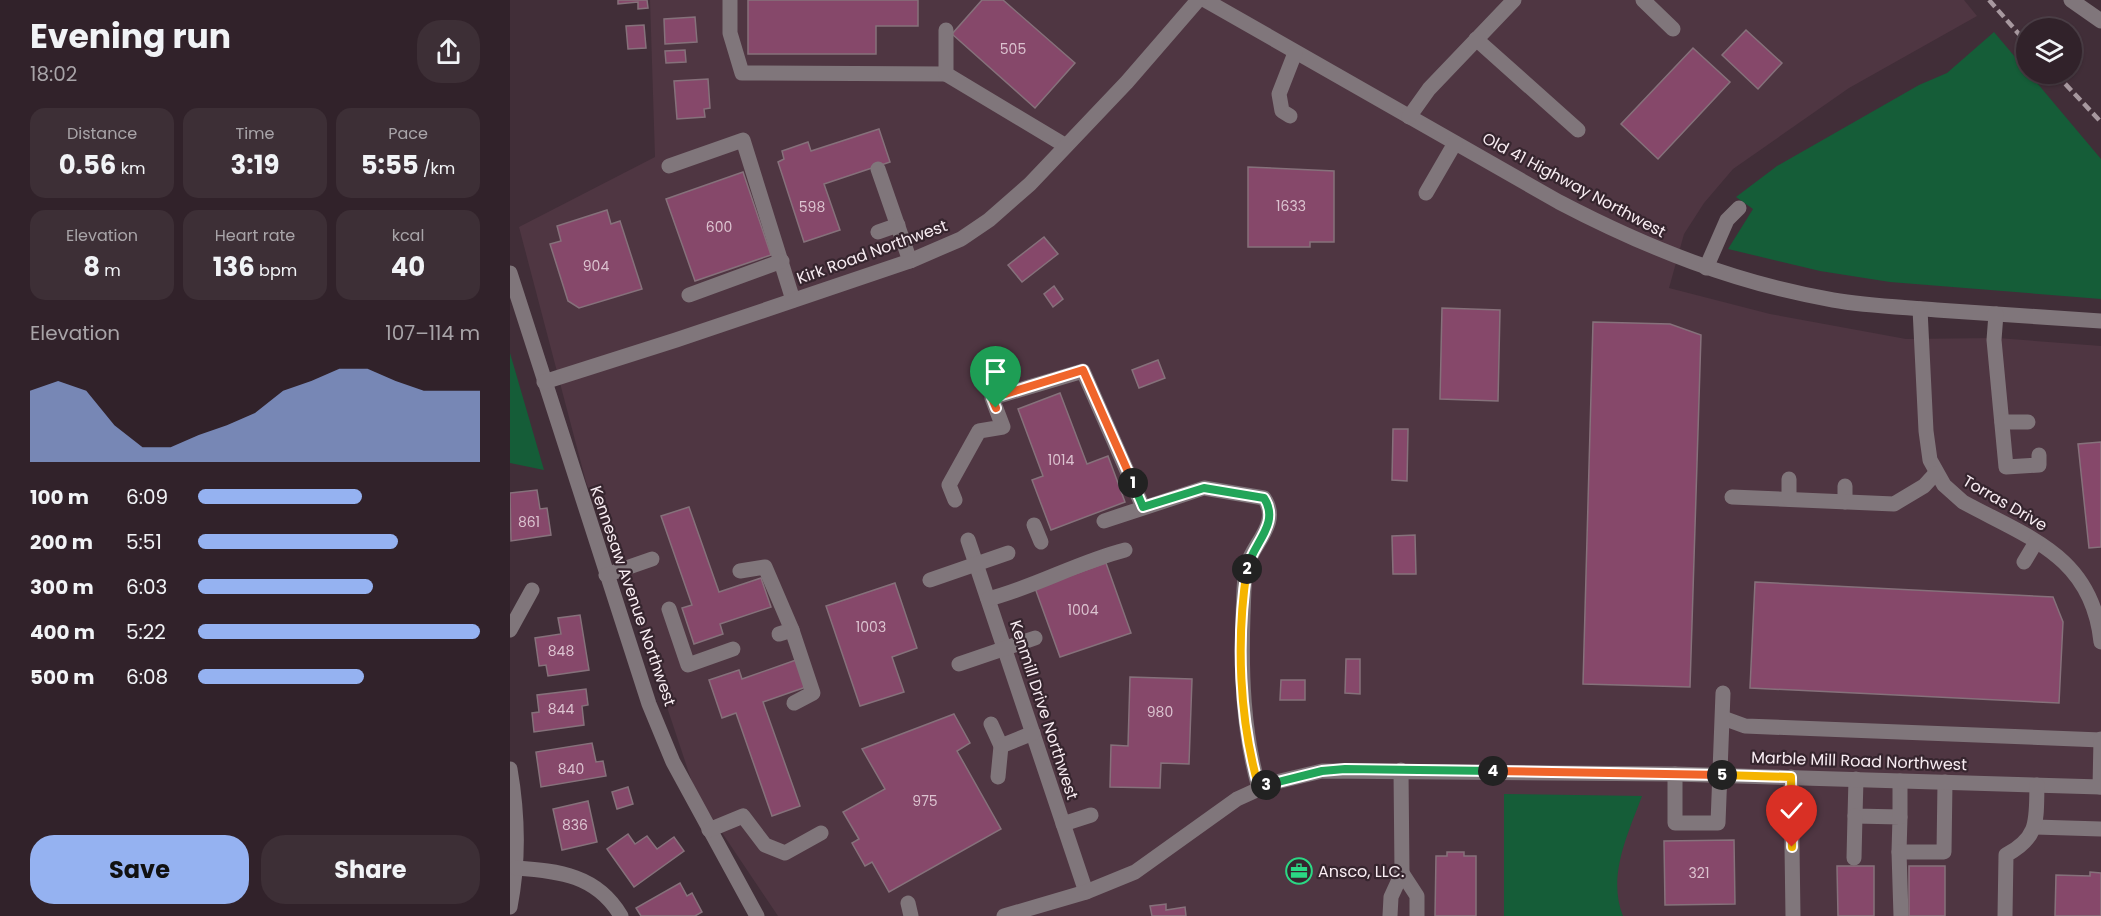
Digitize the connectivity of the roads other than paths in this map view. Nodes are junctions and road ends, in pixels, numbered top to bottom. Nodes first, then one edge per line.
1 (730, 0) edge
2 (1198, 0) edge
3 (1205, 0) edge
4 (1514, 0) edge
5 (1643, 0) edge
6 (2071, 0) edge
7 (2100, 20) edge
8 (1673, 29) dead end
9 (946, 30) dead end
10 (1476, 39) junction
11 (1295, 53) junction
12 (946, 74) junction
13 (1290, 116) dead end
14 (1409, 117) junction
15 (1578, 130) dead end
16 (1455, 143) junction
17 (1066, 146) junction
18 (669, 166) dead end
19 (878, 170) dead end
20 (1426, 193) dead end
21 (1739, 208) dead end
22 (898, 225) junction
23 (878, 232) dead end
24 (782, 261) junction
25 (910, 261) junction
26 (1706, 268) junction
27 (510, 273) edge
28 (689, 295) dead end
29 (793, 300) junction
30 (1920, 309) junction
31 (1996, 314) junction
32 (2101, 321) edge
33 (544, 382) junction
34 (2002, 422) junction
35 (2028, 422) dead end
36 (2039, 454) dead end
37 (1935, 474) junction
38 (1790, 479) dead end
39 (1731, 497) dead end
40 (955, 500) dead end
41 (1789, 500) junction
42 (1143, 507) junction
43 (1104, 520) dead end
44 (1034, 525) dead end
45 (968, 540) dead end
46 (1041, 542) dead end
47 (2037, 542) junction
48 (1125, 550) dead end
49 (1008, 553) dead end
50 (652, 559) dead end
51 (2024, 562) dead end
52 (976, 564) junction
53 (741, 571) dead end
54 (606, 575) junction
55 (930, 580) dead end
56 (532, 590) dead end
57 (988, 599) junction
58 (669, 609) dead end
59 (510, 630) edge
60 (1035, 638) dead end
61 (2101, 642) edge
62 (733, 649) dead end
63 (1005, 649) junction
64 (959, 664) dead end
65 (1724, 693) dead end
66 (794, 703) dead end
67 (1723, 718) junction
68 (991, 724) dead end
69 (1033, 733) junction
70 (2101, 739) edge
71 (1001, 746) junction
72 (510, 770) edge
73 (1401, 770) junction
74 (1676, 774) junction
75 (1718, 775) junction
76 (998, 777) dead end
77 (1791, 777) junction
78 (1856, 779) junction
79 (1900, 780) junction
80 (1945, 782) junction
81 (2037, 785) junction
82 (2100, 787) edge
83 (1259, 788) junction
84 (1091, 815) dead end
85 (1856, 816) junction
86 (1900, 817) junction
87 (1063, 824) junction
88 (2035, 827) junction
89 (2101, 829) edge
90 (709, 830) junction
91 (821, 833) dead end
92 (1899, 852) junction
93 (1854, 858) dead end
94 (516, 868) junction
95 (1402, 873) junction
96 (1086, 892) junction
97 (510, 907) edge
98 (1012, 915) edge
99 (621, 916) edge
100 (757, 916) edge
101 (1390, 916) edge
102 (1418, 916) edge
103 (1793, 916) edge
104 (1901, 916) edge
105 (2005, 916) edge

1 - 12 street
2 - 17 street, Kirk Road Northwest
3 - 11 street, Old 41 Highway Northwest
4 - 10 street
5 - 8 street
6 - 7 street
9 - 12 street
10 - 14 street
10 - 15 street
11 - 13 street
11 - 14 street, Old 41 Highway Northwest
12 - 17 street
14 - 16 street, Old 41 Highway Northwest
16 - 20 street
16 - 26 street, Old 41 Highway Northwest
17 - 25 street, Kirk Road Northwest
18 - 24 street
19 - 22 street
21 - 26 street
22 - 23 street
22 - 25 street
24 - 28 street
24 - 29 street
25 - 29 street, Kirk Road Northwest
26 - 30 street, Old 41 Highway Northwest
27 - 33 street, Kennesaw Avenue Northwest
29 - 33 street, Kirk Road Northwest
30 - 31 street, Old 41 Highway Northwest
30 - 37 street, Torras Drive
31 - 32 street, Old 41 Highway Northwest
31 - 34 street
33 - 54 street, Kennesaw Avenue Northwest
34 - 35 street
34 - 36 street
37 - 41 street
37 - 47 street, Torras Drive
38 - 41 street
39 - 41 street
40 - 42 street
42 - 43 street
42 - 83 street
44 - 46 street
45 - 52 street, Kenmill Drive Northwest
47 - 51 street
47 - 61 street, Torras Drive
48 - 57 street
49 - 52 street
50 - 54 street
52 - 55 street
52 - 57 street, Kenmill Drive Northwest
53 - 66 street
54 - 90 street, Kennesaw Avenue Northwest
56 - 59 street
57 - 63 street, Kenmill Drive Northwest
58 - 62 street
60 - 63 street
63 - 64 street
63 - 69 street, Kenmill Drive Northwest
65 - 67 street
67 - 70 street
67 - 75 street
68 - 71 street
69 - 71 street
69 - 87 street, Kenmill Drive Northwest
70 - 82 street
71 - 76 street
72 - 94 street
73 - 74 street, Marble Mill Road Northwest
73 - 83 street, Marble Mill Road Northwest
73 - 95 street
74 - 75 street, Marble Mill Road Northwest
74 - 75 street
75 - 77 street, Marble Mill Road Northwest
77 - 78 street, Marble Mill Road Northwest
77 - 103 street
78 - 79 street, Marble Mill Road Northwest
78 - 85 street
79 - 80 street, Marble Mill Road Northwest
79 - 86 street
80 - 81 street, Marble Mill Road Northwest
80 - 92 street
81 - 82 street, Marble Mill Road Northwest
81 - 88 street
83 - 96 street, Marble Mill Road Northwest
84 - 87 street
85 - 86 street
85 - 93 street
86 - 92 street
87 - 96 street, Kenmill Drive Northwest
88 - 89 street
88 - 105 street
90 - 91 street
90 - 100 street, Kennesaw Avenue Northwest
92 - 104 street
94 - 97 street
94 - 99 street
95 - 101 street
95 - 102 street
96 - 98 street, Marble Mill Road Northwest

